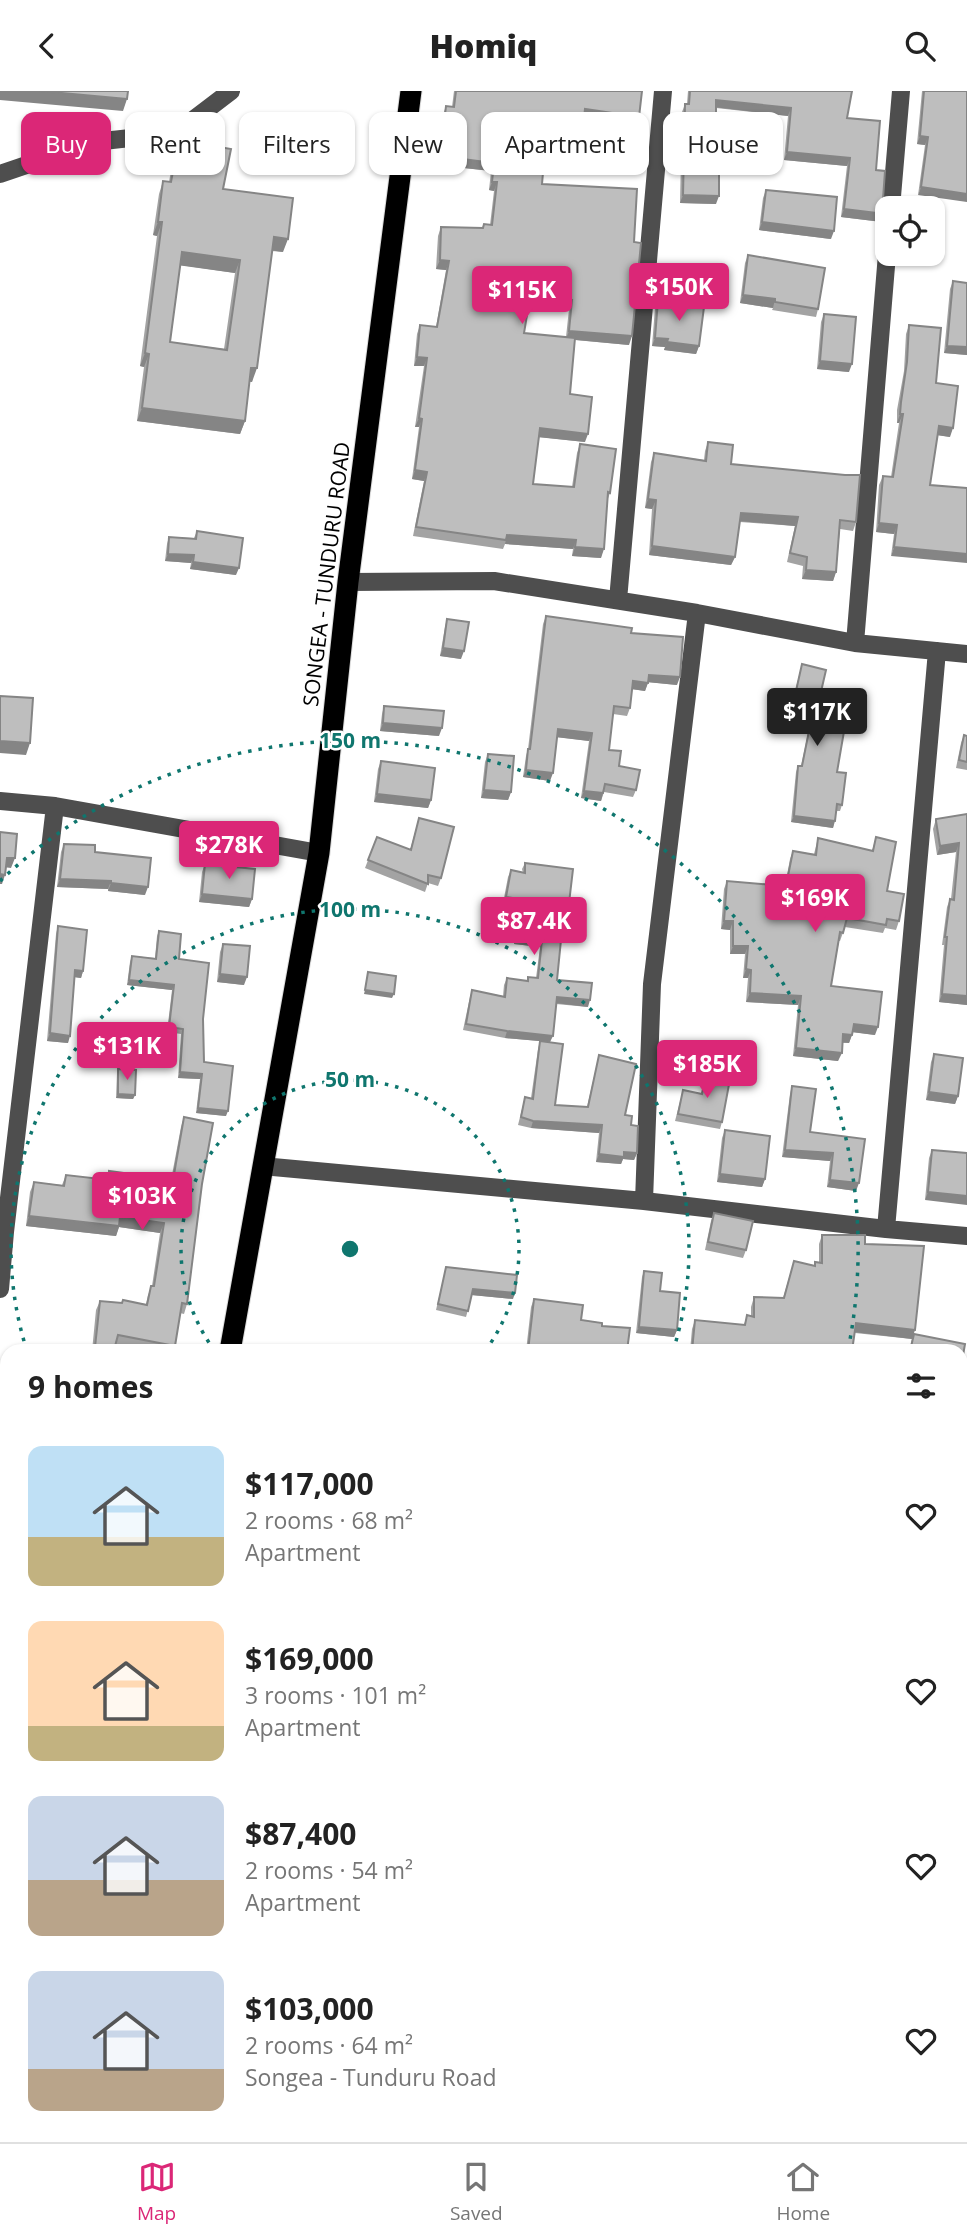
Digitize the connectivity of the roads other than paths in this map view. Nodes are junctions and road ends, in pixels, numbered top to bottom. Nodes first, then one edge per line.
1 (231, 91) edge
2 (411, 91) edge
3 (663, 91) edge
4 (901, 91) edge
5 (0, 174) edge
6 (892, 196) edge
7 (886, 266) edge
8 (348, 582) junction
9 (618, 600) junction
10 (697, 613) junction
11 (855, 643) junction
12 (937, 651) junction
13 (967, 654) edge
14 (0, 801) edge
15 (55, 806) junction
16 (319, 853) junction
17 (262, 1166) junction
18 (644, 1201) junction
19 (886, 1229) junction
20 (967, 1236) edge
21 (0, 1289) edge
22 (231, 1344) edge

1 - 5 street
2 - 8 highway, SONGEA - TUNDURU ROAD
3 - 9 street
4 - 6 street
7 - 11 street
8 - 9 street
8 - 16 highway, SONGEA - TUNDURU ROAD
9 - 10 street
10 - 11 street
10 - 18 street
11 - 12 street
12 - 13 street
12 - 19 street
14 - 15 street
15 - 16 street
15 - 21 street
16 - 17 highway, SONGEA - TUNDURU ROAD
17 - 18 street
17 - 22 highway, SONGEA - TUNDURU ROAD
18 - 19 street
19 - 20 street

